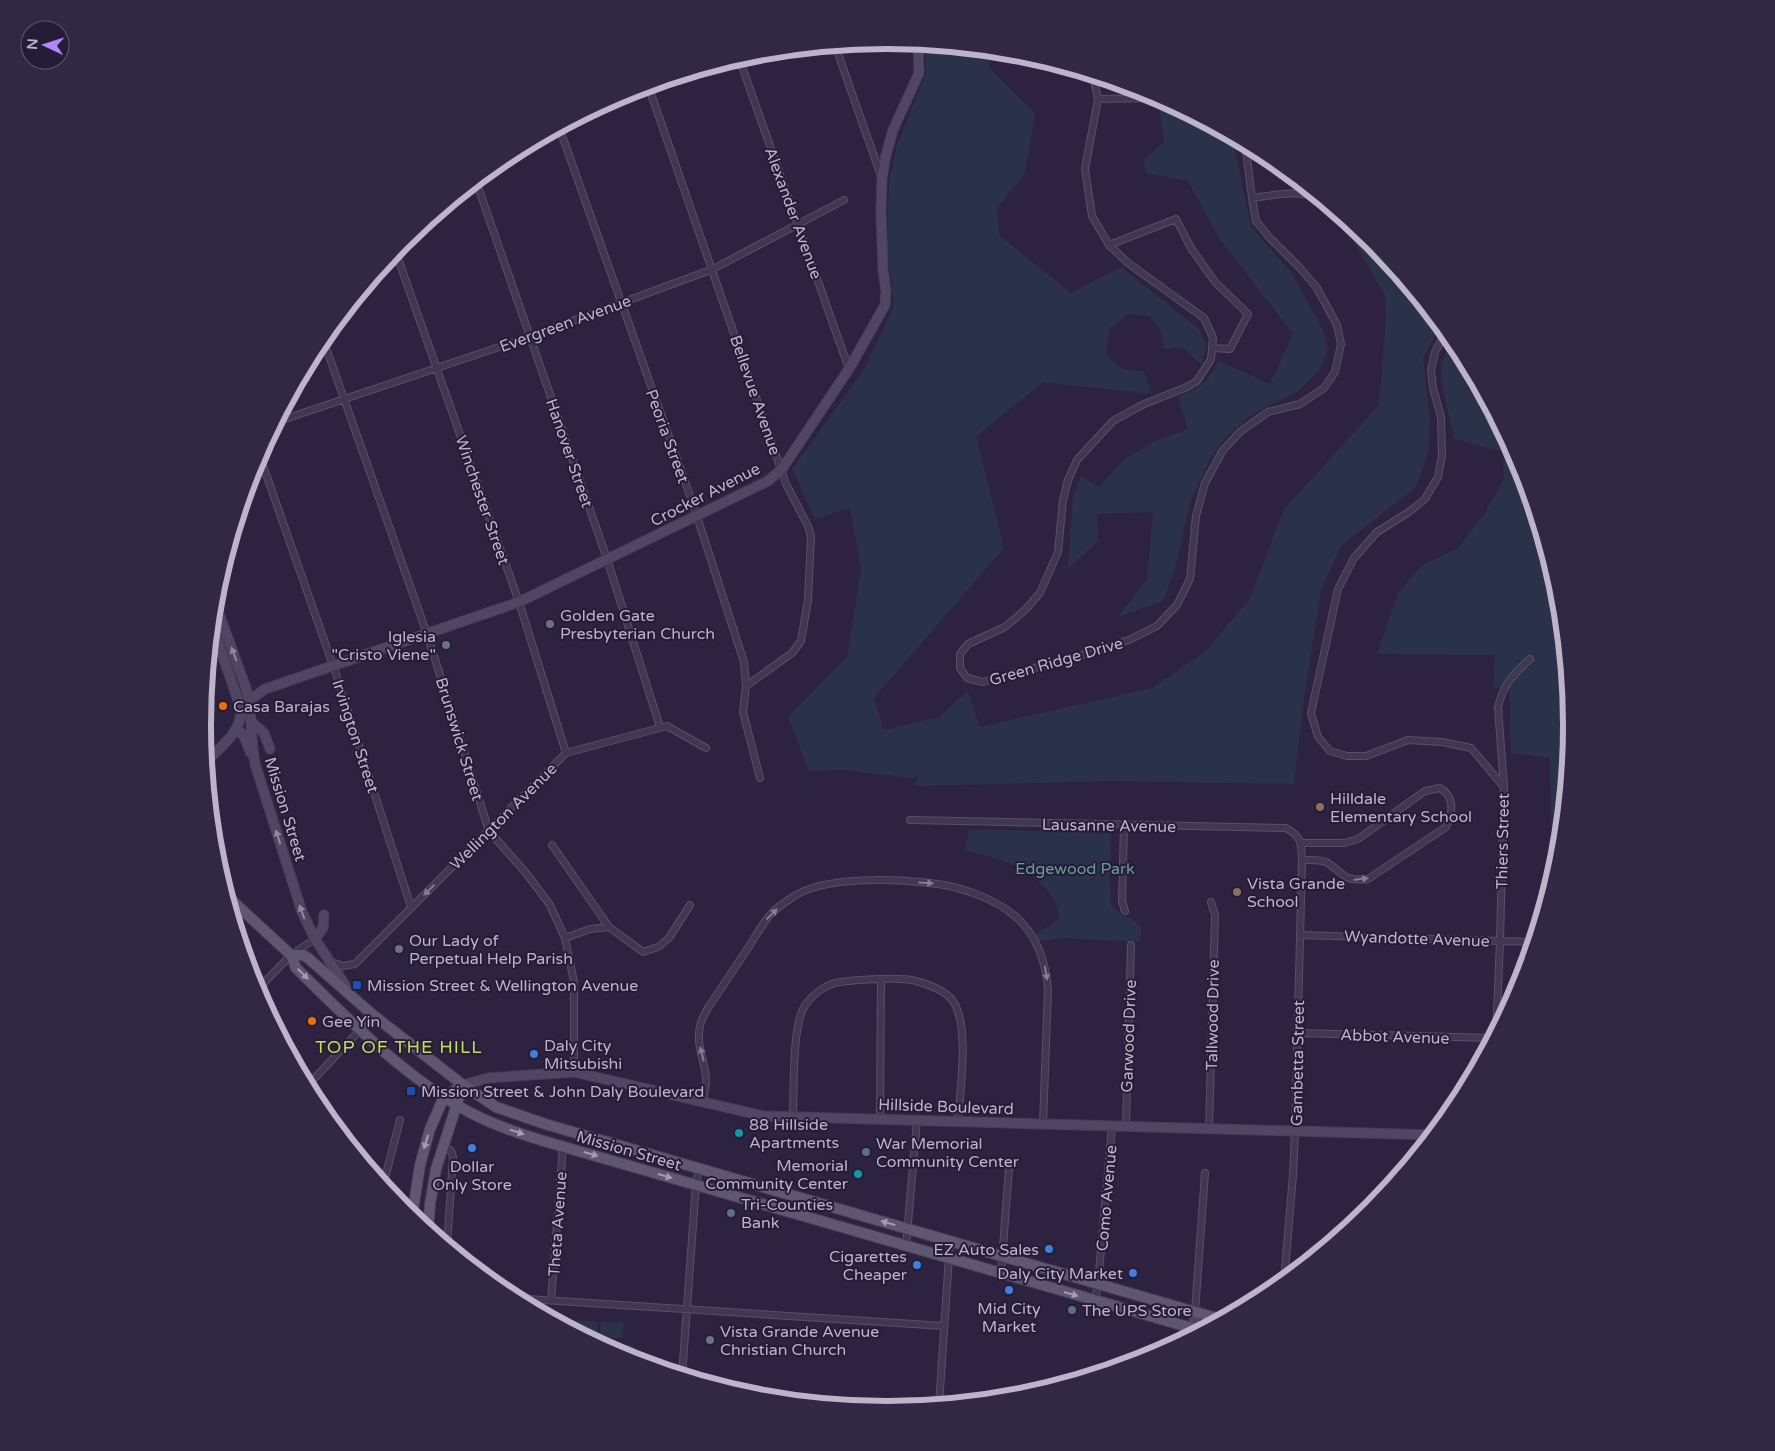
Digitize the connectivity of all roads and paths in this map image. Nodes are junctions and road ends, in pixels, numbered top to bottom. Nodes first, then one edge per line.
1 (918, 50) edge
2 (837, 51) edge
3 (742, 65) edge
4 (1094, 82) edge
5 (651, 92) edge
6 (1141, 98) edge
7 (1098, 99) junction
8 (562, 132) edge
9 (1246, 152) edge
10 (882, 178) junction
11 (478, 187) edge
12 (1304, 193) edge
13 (1252, 198) junction
14 (844, 200) dead end
15 (799, 225) junction
16 (1109, 245) junction
17 (399, 258) edge
18 (713, 269) junction
19 (621, 303) junction
20 (529, 337) junction
21 (1442, 339) edge
22 (1212, 348) junction
23 (326, 349) edge
24 (436, 367) junction
25 (849, 370) junction
26 (344, 399) junction
27 (285, 419) edge
28 (263, 465) edge
29 (782, 469) junction
30 (697, 516) junction
31 (607, 560) junction
32 (519, 602) junction
33 (220, 619) edge
34 (427, 634) junction
35 (217, 639) edge
36 (1530, 659) dead end
37 (334, 667) junction
38 (746, 686) junction
39 (250, 700) junction
40 (240, 709) junction
41 (252, 722) junction
42 (660, 727) junction
43 (236, 730) junction
44 (706, 748) dead end
45 (270, 749) dead end
46 (566, 753) junction
47 (212, 756) edge
48 (255, 764) junction
49 (760, 778) dead end
50 (1504, 787) junction
51 (910, 820) dead end
52 (1124, 825) junction
53 (489, 831) junction
54 (1301, 843) junction
55 (552, 845) dead end
56 (1302, 860) junction
57 (1211, 902) dead end
58 (235, 903) edge
59 (411, 906) junction
60 (690, 906) dead end
61 (1125, 911) dead end
62 (324, 915) dead end
63 (609, 927) junction
64 (1300, 935) junction
65 (565, 938) junction
66 (315, 939) junction
67 (1500, 941) junction
68 (1528, 942) edge
69 (1131, 945) dead end
70 (291, 954) junction
71 (328, 960) junction
72 (881, 980) junction
73 (262, 984) edge
74 (350, 993) junction
75 (373, 1015) junction
76 (1497, 1019) edge
77 (360, 1030) junction
78 (1297, 1033) junction
79 (1487, 1038) edge
80 (574, 1072) junction
81 (312, 1081) edge
82 (463, 1085) junction
83 (444, 1097) junction
84 (702, 1101) junction
85 (457, 1105) junction
86 (793, 1116) junction
87 (880, 1119) junction
88 (400, 1120) dead end
89 (916, 1120) junction
90 (958, 1122) junction
91 (1043, 1124) junction
92 (1112, 1126) junction
93 (1126, 1126) junction
94 (1209, 1129) junction
95 (1295, 1131) junction
96 (1426, 1135) edge
97 (443, 1146) junction
98 (563, 1146) junction
99 (699, 1168) junction
100 (1009, 1168) dead end
101 (1205, 1173) dead end
102 (385, 1178) edge
103 (696, 1184) junction
104 (413, 1208) edge
105 (429, 1223) edge
106 (908, 1228) junction
107 (447, 1239) edge
108 (950, 1241) junction
109 (906, 1246) junction
110 (1002, 1257) junction
111 (948, 1258) junction
112 (1285, 1272) edge
113 (1001, 1273) junction
114 (1098, 1284) junction
115 (529, 1299) edge
116 (1095, 1300) junction
117 (552, 1301) junction
118 (687, 1310) junction
119 (1195, 1312) junction
120 (1215, 1318) edge
121 (944, 1326) junction
122 (1196, 1328) edge
123 (1190, 1330) edge
124 (682, 1370) edge
125 (939, 1400) edge

1 - 10 main road, Crocker Avenue
2 - 10 street
3 - 15 street, Alexander Avenue
4 - 7 street
5 - 18 street, Bellevue Avenue
6 - 7 street
7 - 16 street
8 - 19 street, Peoria Street
9 - 13 street, Green Ridge Drive
10 - 25 main road, Crocker Avenue
11 - 20 street, Hanover Street
12 - 13 street
13 - 22 street, Green Ridge Drive
14 - 15 street, Evergreen Avenue
15 - 18 street, Evergreen Avenue
15 - 25 street, Alexander Avenue
16 - 22 street
16 - 22 street
17 - 24 street, Winchester Street
18 - 19 street, Evergreen Avenue
18 - 29 street, Bellevue Avenue
19 - 20 street, Evergreen Avenue
19 - 30 street, Peoria Street
20 - 24 street, Evergreen Avenue
20 - 31 street, Hanover Street
21 - 50 street
23 - 26 street, Brunswick Street
24 - 26 street, Evergreen Avenue
24 - 32 street, Winchester Street
25 - 29 main road, Crocker Avenue
26 - 27 street, Evergreen Avenue
26 - 34 street, Brunswick Street
28 - 37 street, Irvington Street
29 - 30 main road, Crocker Avenue
29 - 38 street, Bellevue Avenue
30 - 31 main road, Crocker Avenue
30 - 38 street, Peoria Street
31 - 32 main road, Crocker Avenue
31 - 42 street, Hanover Street
32 - 34 main road, Crocker Avenue
32 - 46 street, Winchester Street
39 -> 33 main road, Mission Street
34 - 37 main road, Crocker Avenue
34 - 53 street, Brunswick Street
35 - 40 main road
36 - 50 street, Thiers Street
37 - 39 main road, Crocker Avenue
37 - 59 street, Irvington Street
38 - 49 street, Peoria Street
39 - 40 main road, Crocker Avenue
39 - 41 main road, Mission Street
40 - 43 main road
41 - 45 main road
41 - 48 main road, Mission Street
42 - 44 street
42 - 46 street, Wellington Avenue
43 - 47 main road
43 - 48 main road
46 - 53 street, Wellington Avenue
66 -> 48 main road, Mission Street
50 - 67 street, Thiers Street
51 - 52 street, Lausanne Avenue
52 - 54 street, Lausanne Avenue
52 - 61 street
53 -> 59 street, Wellington Avenue
53 - 65 street, Brunswick Street
54 - 56 street, Gambetta Street
56 -> 54 street
55 - 63 street
56 - 64 street, Gambetta Street
57 - 94 street, Tallwood Drive
58 - 70 main road
59 - 71 street, Wellington Avenue
60 - 63 street
62 - 66 main road
63 - 65 street
64 - 67 street, Wyandotte Avenue
64 - 78 street, Gambetta Street
65 - 80 street, Brunswick Street
66 - 70 street
66 - 71 main road, Mission Street
67 - 68 street, Wyandotte Avenue
67 - 76 street, Thiers Street
69 - 93 street, Garwood Drive
70 - 73 street
70 - 74 main road, Mission Street
70 -> 77 main road, Mission Street
71 - 74 main road, Mission Street
72 - 86 street
72 - 87 street
72 - 90 street
74 - 75 main road, Mission Street
75 - 77 main road
75 - 82 main road, Mission Street
77 - 81 street
77 - 83 main road, Mission Street
78 - 79 street, Abbot Avenue
78 - 95 street, Gambetta Street
80 - 82 main road, Hillside Boulevard
80 - 84 main road, Hillside Boulevard
82 - 83 main road
82 - 85 main road
82 - 99 main road, Mission Street
83 - 85 main road, Mission Street
83 -> 104 main road
84 - 86 main road, Hillside Boulevard
84 -> 91 street
85 - 97 main road
85 -> 98 main road, Mission Street
86 - 87 main road, Hillside Boulevard
87 - 89 main road, Hillside Boulevard
88 - 102 street
89 - 90 main road, Hillside Boulevard
89 - 106 street
90 - 91 main road, Hillside Boulevard
91 - 92 main road, Hillside Boulevard
92 - 93 main road, Hillside Boulevard
92 - 114 street, Como Avenue
93 - 94 main road, Hillside Boulevard
94 - 95 main road, Hillside Boulevard
95 - 96 main road, Hillside Boulevard
95 - 112 street, Gambetta Street
97 - 105 main road
97 - 107 street
98 -> 103 main road, Mission Street
98 - 117 street, Theta Avenue
99 - 103 street
106 -> 99 main road, Mission Street
100 - 110 street
101 - 119 street
103 - 109 main road, Mission Street
103 - 118 street
106 - 108 main road, Mission Street
106 - 109 street
108 - 110 main road, Mission Street
108 - 111 street
109 - 111 main road, Mission Street
110 - 113 street
110 - 114 main road, Mission Street
111 - 113 main road, Mission Street
111 - 121 street
113 -> 116 main road, Mission Street
114 - 116 street, Como Avenue
114 - 119 main road, Mission Street
115 - 117 street
116 - 123 main road, Mission Street
117 - 118 street
118 - 121 street
118 - 124 street
119 - 120 main road, Mission Street
119 - 122 main road
121 - 125 street

